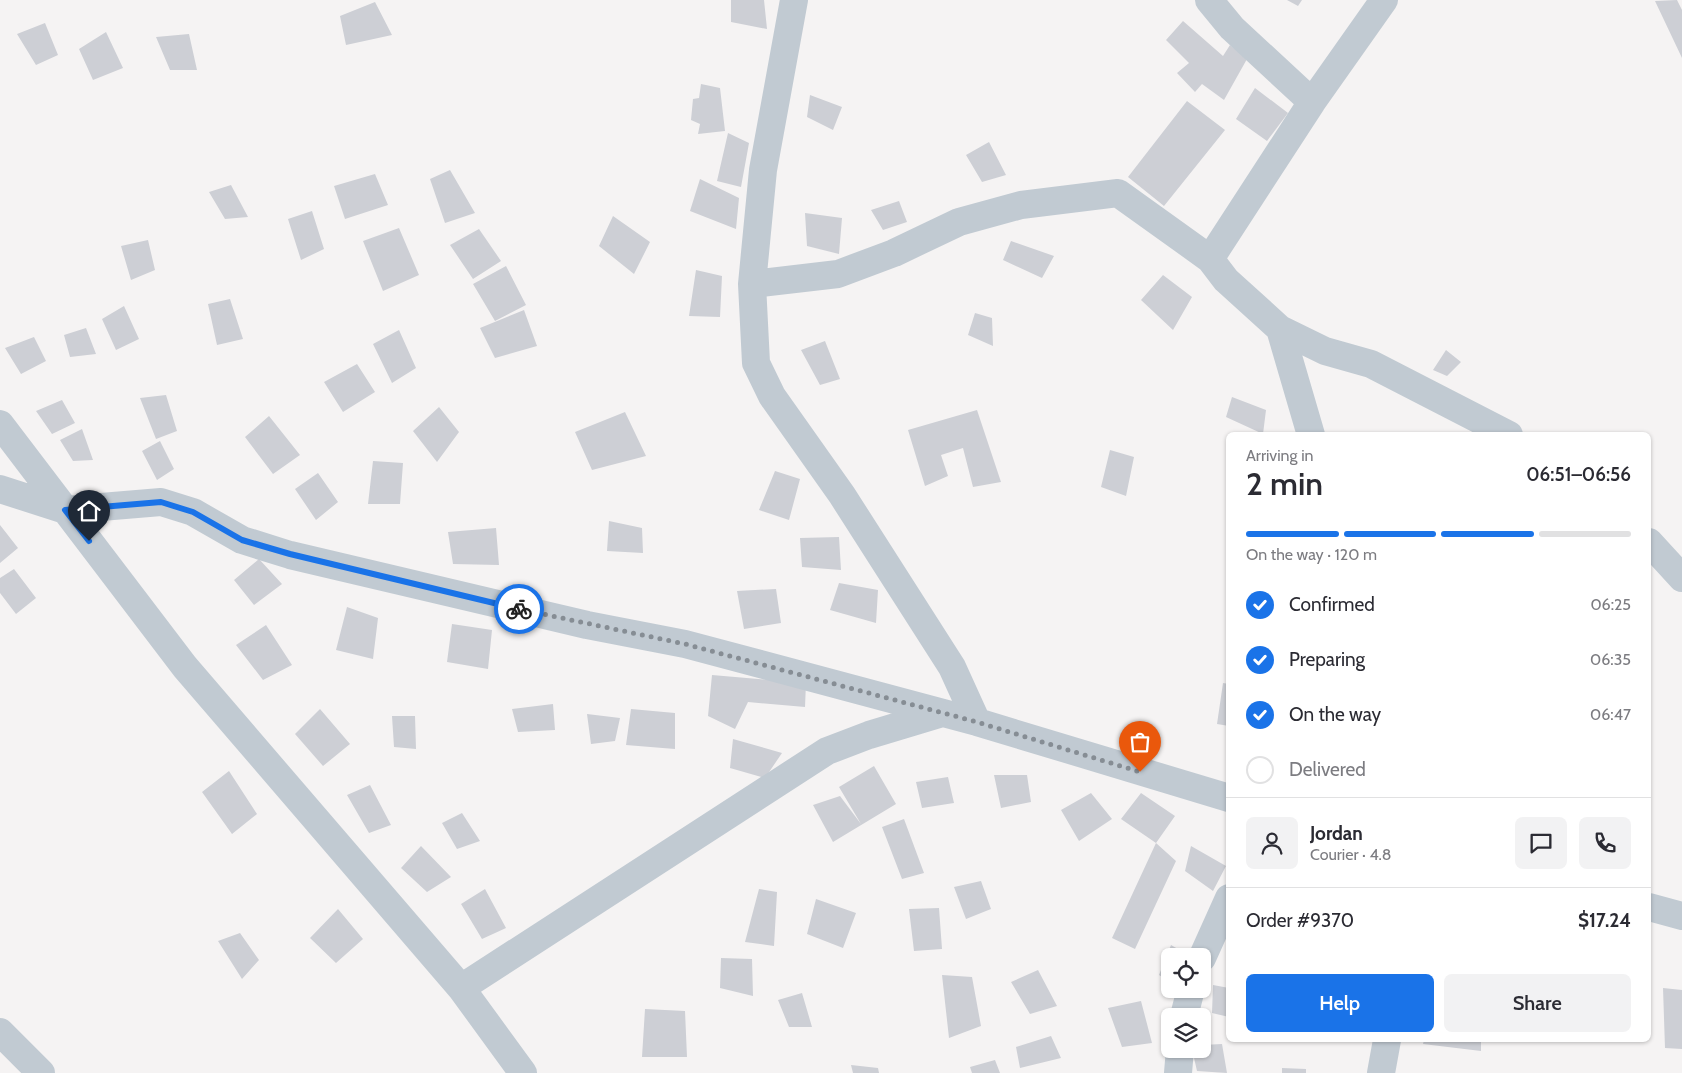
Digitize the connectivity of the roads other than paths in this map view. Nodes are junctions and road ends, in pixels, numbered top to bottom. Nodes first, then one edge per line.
1 (794, 0) edge
2 (1209, 0) edge
3 (1384, 0) edge
4 (1312, 102) junction
5 (1210, 259) junction
6 (752, 284) junction
7 (1280, 329) junction
8 (0, 424) edge
9 (1310, 432) edge
10 (1503, 432) edge
11 (0, 489) edge
12 (65, 510) junction
13 (1651, 544) edge
14 (1682, 578) edge
15 (942, 713) junction
16 (977, 722) junction
17 (1226, 797) edge
18 (1226, 905) edge
19 (1651, 908) edge
20 (1682, 916) edge
21 (1206, 948) edge
22 (461, 988) junction
23 (0, 1032) edge
24 (1387, 1042) edge
25 (1179, 1058) edge
26 (41, 1073) edge
27 (523, 1073) edge
28 (1178, 1073) edge
29 (1382, 1073) edge

1 - 6 street
2 - 4 street
3 - 4 street
4 - 5 street
5 - 6 street
5 - 7 street
6 - 16 street
7 - 9 street
7 - 10 street
8 - 12 street
11 - 12 street
12 - 15 street
12 - 22 street
13 - 14 street
15 - 16 street
15 - 22 street
16 - 17 street
18 - 21 street
19 - 20 street
22 - 27 street
23 - 26 street
24 - 29 street
25 - 28 street

